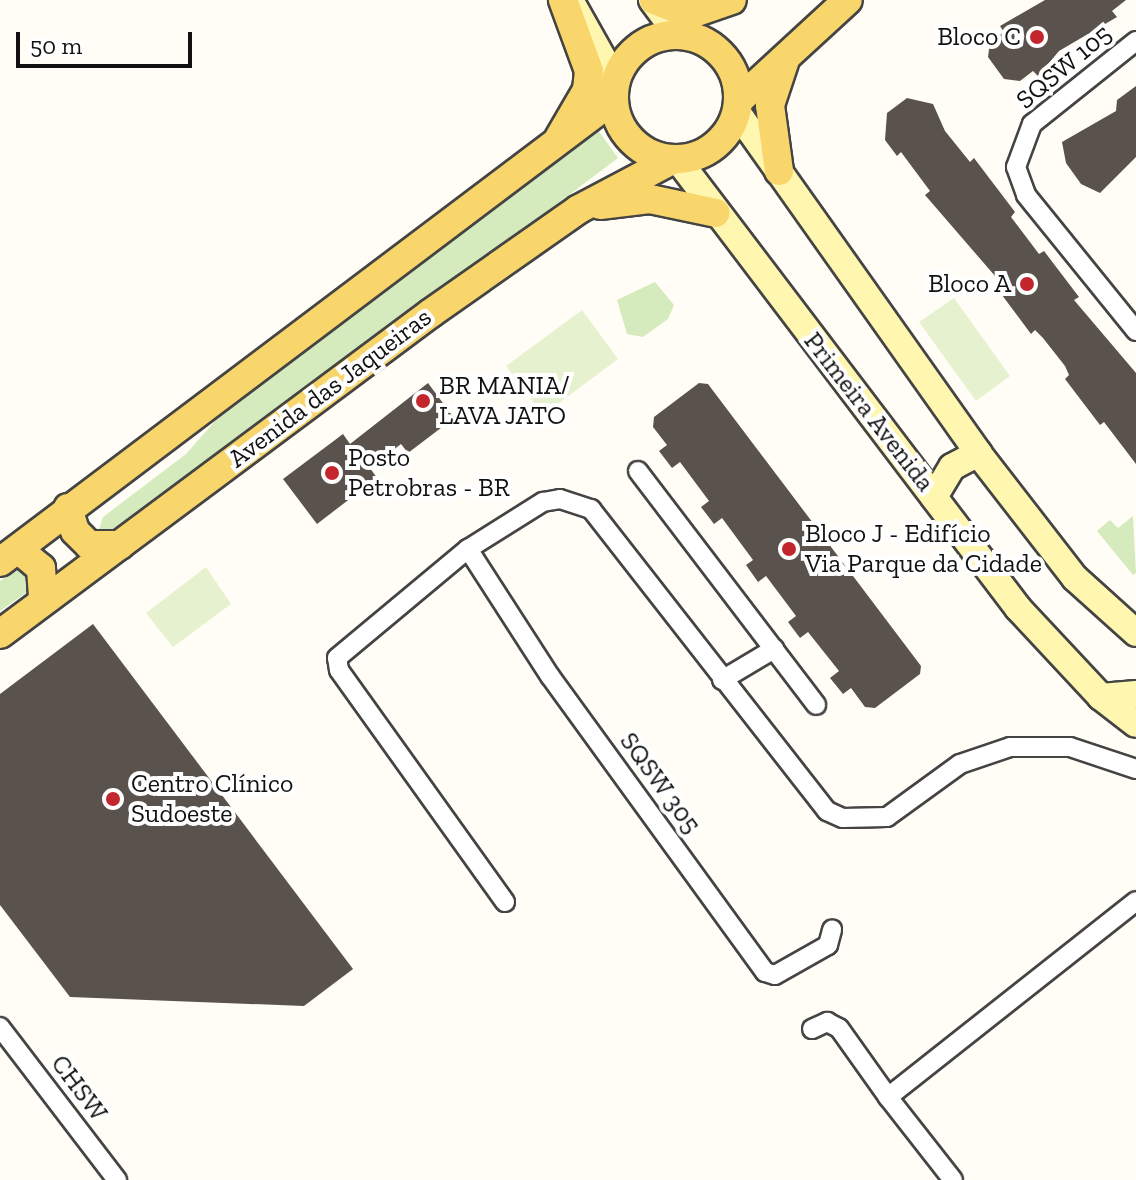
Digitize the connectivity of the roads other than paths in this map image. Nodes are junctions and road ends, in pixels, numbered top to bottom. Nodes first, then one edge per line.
1 (563, 0) edge
2 (570, 0) edge
3 (653, 0) edge
4 (732, 0) edge
5 (740, 0) edge
6 (848, 0) edge
7 (686, 36) junction
8 (1136, 41) edge
9 (789, 50) junction
10 (615, 91) junction
11 (738, 106) junction
12 (551, 150) junction
13 (675, 160) junction
14 (779, 171) junction
15 (579, 209) junction
16 (716, 213) junction
17 (1136, 331) edge
18 (978, 453) junction
19 (638, 471) dead end
20 (934, 497) junction
21 (68, 508) junction
22 (120, 545) junction
23 (468, 549) junction
24 (9, 556) edge
25 (43, 600) junction
26 (1136, 633) edge
27 (0, 634) edge
28 (774, 649) junction
29 (722, 680) junction
30 (1136, 694) edge
31 (1101, 697) junction
32 (816, 705) dead end
33 (1136, 724) edge
34 (1136, 769) edge
35 (1136, 901) edge
36 (505, 902) dead end
37 (832, 930) dead end
38 (0, 1027) edge
39 (812, 1029) dead end
40 (888, 1097) junction
41 (117, 1180) edge
42 (953, 1180) edge

1 - 12 main road
2 - 10 main road
3 - 4 main road
3 - 7 main road
5 - 7 main road
6 - 9 main road
7 - 10 main road
7 - 11 main road
8 - 17 street, SQSW 105
9 - 11 main road
9 - 14 main road
10 - 12 main road
10 - 13 main road
11 - 13 main road
11 - 14 main road
12 - 21 main road
13 - 15 main road, Avenida das Jaqueiras
13 - 16 main road, Primeira Avenida
14 - 18 main road
15 - 16 main road
15 - 22 main road, Avenida das Jaqueiras
16 - 20 main road, Primeira Avenida
18 - 20 main road
18 - 26 main road
19 - 28 street
20 - 31 main road, Primeira Avenida
21 - 22 main road
21 - 24 main road
22 - 25 main road, Avenida das Jaqueiras
23 - 29 street
23 - 36 street
23 - 37 street, SQSW 305
24 - 25 main road
25 - 27 main road, Avenida das Jaqueiras
28 - 29 street
28 - 32 street
29 - 34 street
30 - 31 main road
31 - 33 main road, Primeira Avenida
35 - 40 street
38 - 41 street, CHSW
39 - 40 street
40 - 42 street

